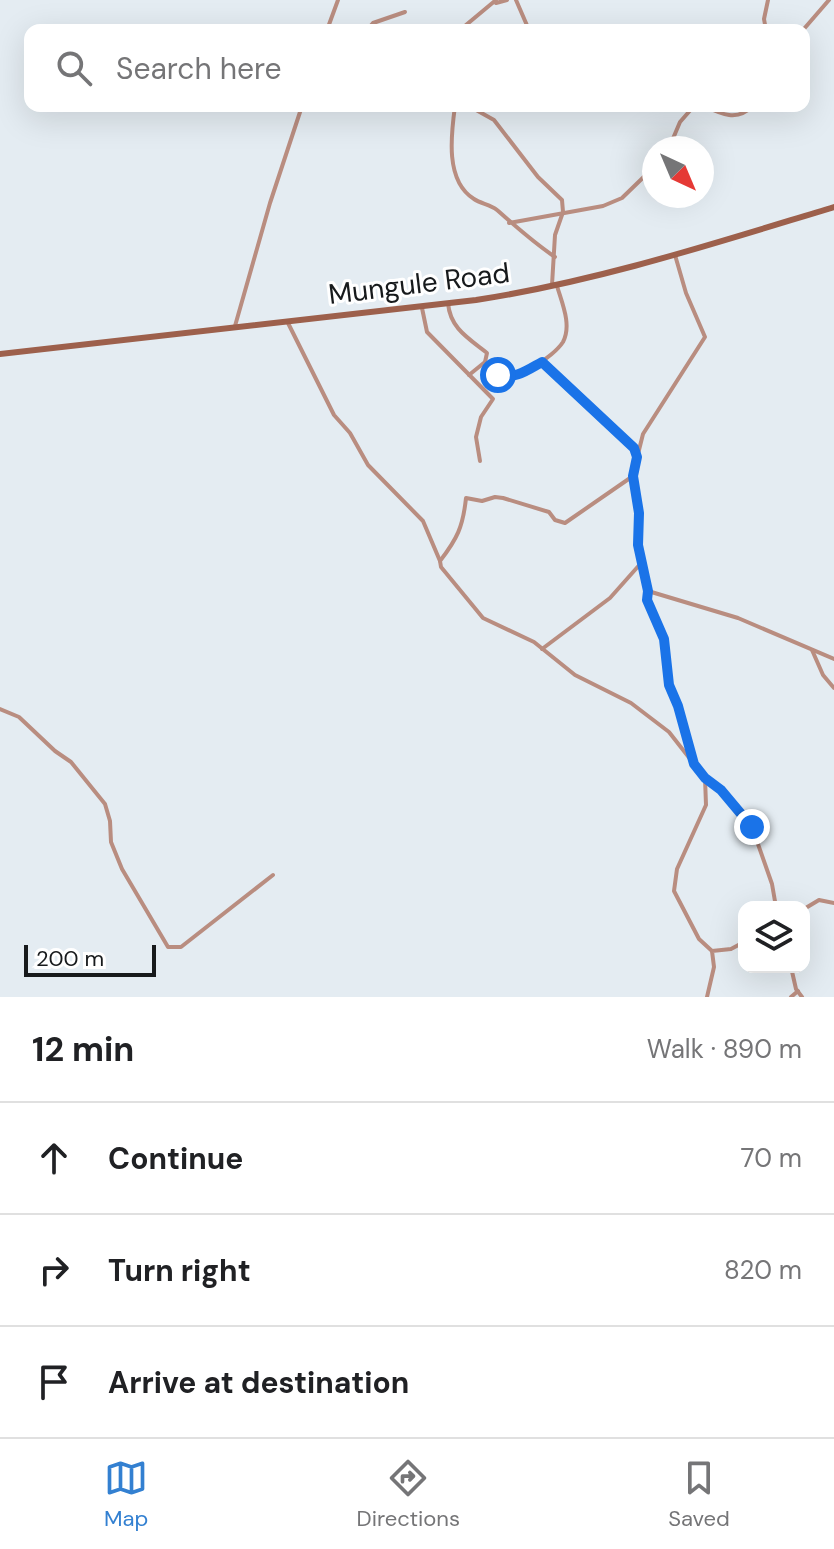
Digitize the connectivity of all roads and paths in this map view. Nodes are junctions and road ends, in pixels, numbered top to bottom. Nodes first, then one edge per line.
1 (338, 0) edge
2 (507, 0) edge
3 (516, 0) edge
4 (768, 0) edge
5 (829, 0) edge
6 (494, 2) edge
7 (405, 12) dead end
8 (329, 24) edge
9 (372, 24) edge
10 (467, 24) edge
11 (526, 24) edge
12 (765, 24) edge
13 (808, 24) edge
14 (300, 112) edge
15 (454, 112) edge
16 (480, 112) edge
17 (689, 112) edge
18 (719, 112) edge
19 (746, 112) edge
20 (674, 136) edge
21 (642, 179) edge
22 (834, 207) edge
23 (563, 212) junction
24 (509, 223) junction
25 (675, 255) junction
26 (555, 257) junction
27 (555, 287) junction
28 (448, 303) junction
29 (421, 306) junction
30 (287, 321) junction
31 (235, 326) junction
32 (0, 354) edge
33 (485, 362) junction
34 (542, 362) junction
35 (469, 375) junction
36 (637, 457) junction
37 (480, 461) dead end
38 (633, 476) junction
39 (440, 561) junction
40 (642, 562) junction
41 (648, 591) junction
42 (811, 648) junction
43 (542, 649) junction
44 (834, 659) edge
45 (834, 688) edge
46 (0, 709) edge
47 (694, 764) junction
48 (705, 778) junction
49 (273, 875) dead end
50 (775, 901) edge
51 (834, 903) edge
52 (810, 905) edge
53 (738, 945) edge
54 (712, 951) junction
55 (793, 973) edge
56 (798, 991) junction
57 (707, 997) edge
58 (791, 997) edge
59 (802, 997) edge

1 - 8 street
2 - 6 street
3 - 11 street
4 - 12 street
5 - 13 street
6 - 10 street
7 - 9 street
14 - 31 street
15 - 24 street
16 - 23 street
17 - 20 street
18 - 19 street
21 - 23 street
22 - 25 street, Mungule Road
23 - 24 street
23 - 26 street
24 - 26 street
25 - 27 street, Mungule Road
25 - 36 street
26 - 27 street
27 - 28 street, Mungule Road
27 - 34 street
28 - 29 street, Mungule Road
28 - 33 street
29 - 30 street, Mungule Road
29 - 35 street
30 - 31 street, Mungule Road
30 - 39 street
31 - 32 street, Mungule Road
33 - 34 street
33 - 35 street
34 - 36 street
35 - 37 street
36 - 38 street
38 - 39 street
38 - 40 street
39 - 43 street
40 - 41 street
40 - 43 street
41 - 42 street
41 - 47 street
42 - 44 street
42 - 45 street
43 - 47 street
46 - 49 street
47 - 48 street
48 - 50 street
48 - 54 street
51 - 52 street
53 - 54 street
54 - 57 street
55 - 56 street
56 - 58 street
56 - 59 street

